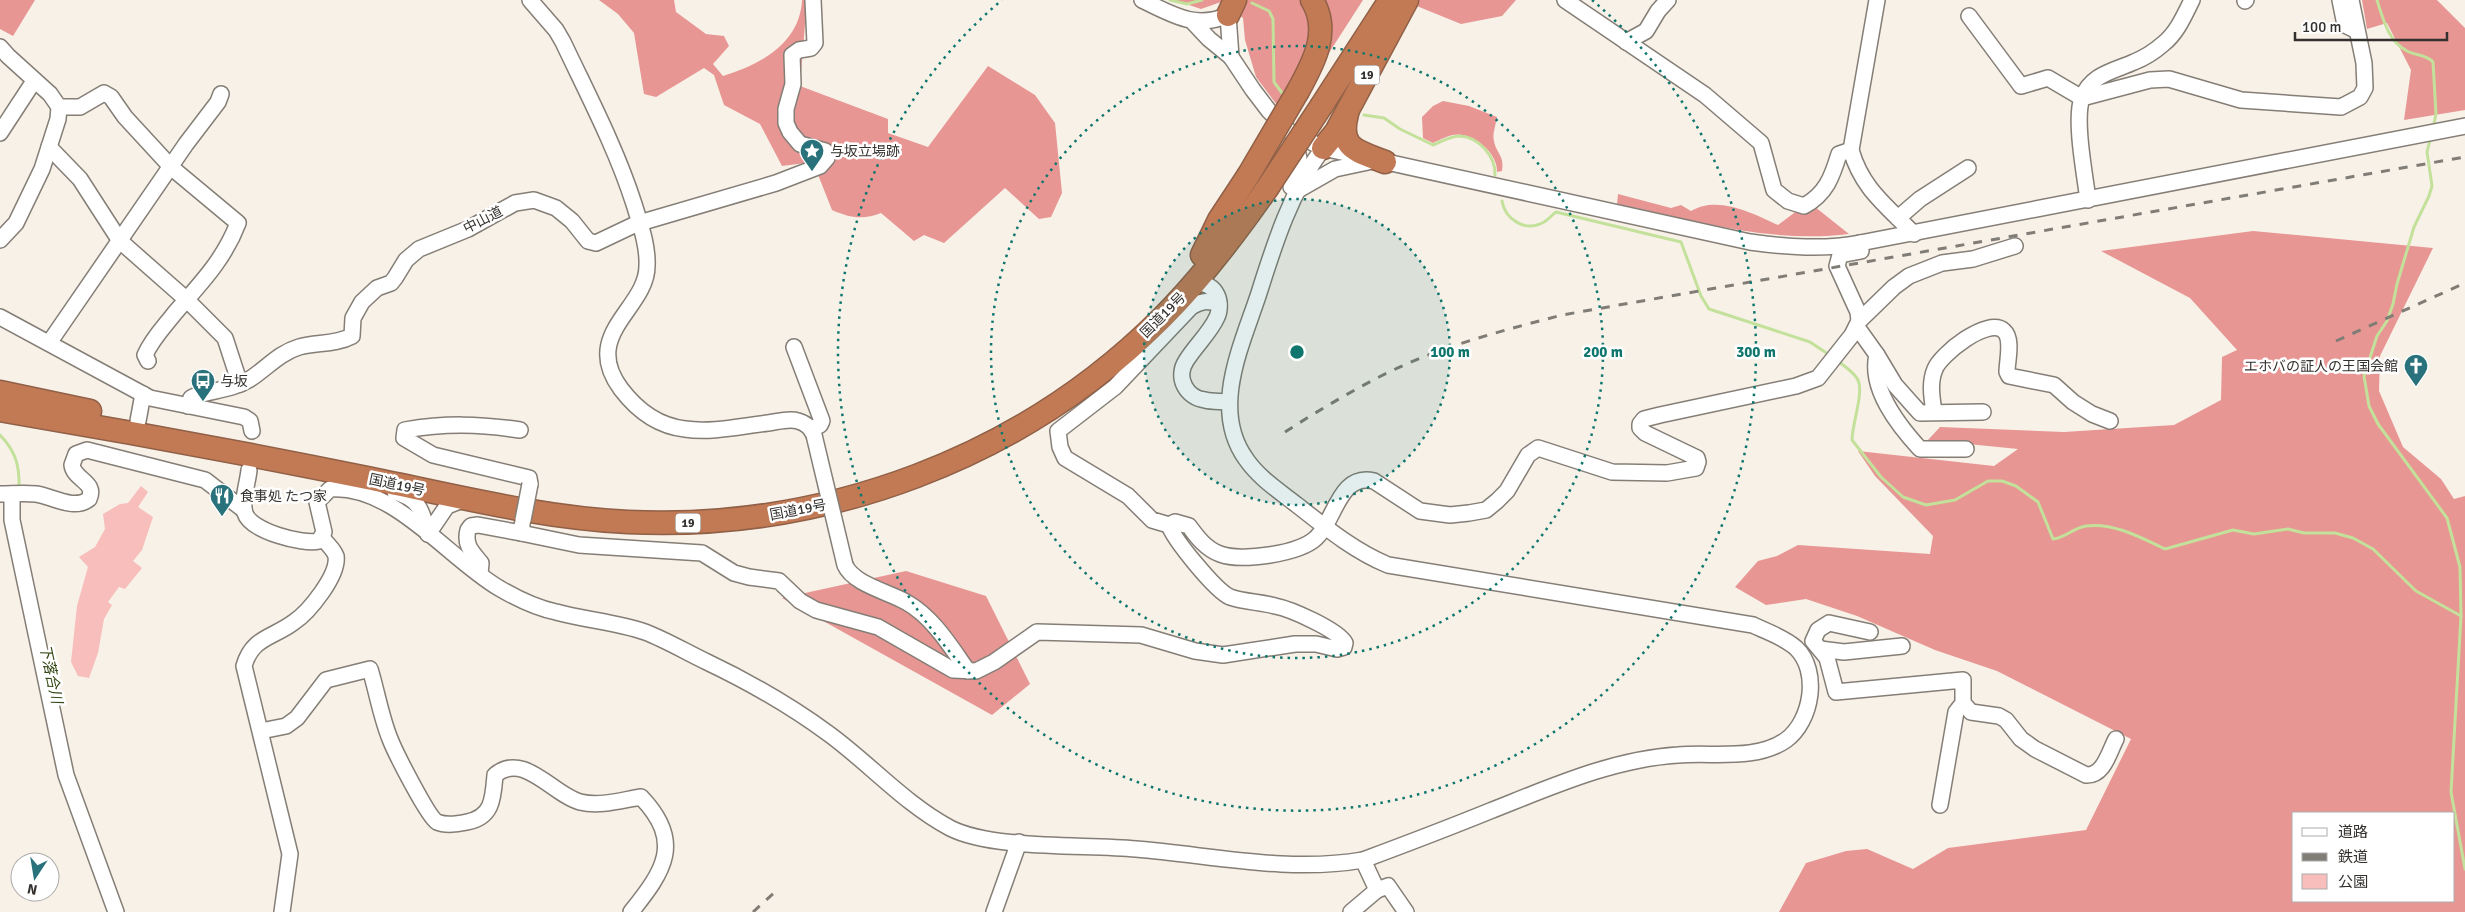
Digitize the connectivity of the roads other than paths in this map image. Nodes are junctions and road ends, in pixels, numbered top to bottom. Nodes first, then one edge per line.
1 (530, 0) edge
2 (813, 0) edge
3 (1142, 0) edge
4 (1312, 0) edge
5 (1374, 0) edge
6 (1390, 0) edge
7 (1407, 0) edge
8 (1565, 0) edge
9 (1668, 0) edge
10 (1877, 0) edge
11 (2192, 0) edge
12 (2340, 0) edge
13 (2351, 0) edge
14 (1231, 7) edge
15 (1969, 16) dead end
16 (1193, 22) junction
17 (2356, 31) junction
18 (1626, 42) junction
19 (0, 47) edge
20 (1231, 57) junction
21 (34, 81) junction
22 (221, 94) dead end
23 (1310, 98) junction
24 (2082, 98) junction
25 (1265, 105) junction
26 (59, 107) junction
27 (1348, 110) junction
28 (2465, 126) edge
29 (0, 133) edge
30 (49, 147) junction
31 (1323, 148) junction
32 (1852, 150) junction
33 (1385, 162) junction
34 (172, 168) junction
35 (1968, 168) dead end
36 (1258, 181) junction
37 (1293, 198) junction
38 (2088, 200) junction
39 (1898, 218) junction
40 (640, 223) junction
41 (1914, 234) junction
42 (0, 240) edge
43 (120, 241) junction
44 (1860, 244) junction
45 (2015, 246) dead end
46 (1195, 283) junction
47 (186, 300) junction
48 (1219, 304) junction
49 (0, 317) edge
50 (1858, 324) junction
51 (49, 343) junction
52 (794, 347) dead end
53 (1877, 355) junction
54 (148, 361) dead end
55 (240, 384) junction
56 (0, 392) edge
57 (143, 394) junction
58 (1228, 402) junction
59 (188, 406) junction
60 (0, 410) edge
61 (1934, 412) junction
62 (1982, 412) dead end
63 (2110, 421) dead end
64 (128, 426) junction
65 (520, 430) dead end
66 (252, 431) dead end
67 (813, 432) junction
68 (1966, 449) dead end
69 (113, 458) junction
70 (249, 470) dead end
71 (377, 480) junction
72 (12, 494) edge
73 (465, 499) junction
74 (244, 510) junction
75 (1169, 524) junction
76 (522, 527) junction
77 (1325, 527) junction
78 (428, 534) junction
79 (322, 538) junction
80 (480, 574) junction
81 (1870, 632) dead end
82 (1816, 645) junction
83 (1902, 646) dead end
84 (1796, 648) junction
85 (968, 671) junction
86 (1963, 703) junction
87 (261, 731) junction
88 (2116, 739) dead end
89 (1940, 805) dead end
90 (1019, 842) junction
91 (1363, 860) junction
92 (1377, 890) junction
93 (116, 912) edge
94 (282, 912) edge
95 (631, 912) edge
96 (994, 912) edge
97 (1351, 912) edge
98 (1406, 912) edge

1 - 40 street
2 - 40 street, 中山道
3 - 16 street
4 - 23 highway, 19
5 - 23 highway, 国道19号 / 19
6 - 23 highway, 国道19号 / 19
7 - 27 highway, 19
8 - 18 street
9 - 18 street
10 - 32 street
11 - 24 street
12 - 17 street
13 - 17 street
14 - 16 street
14 - 20 street
15 - 24 street
16 - 20 street
17 - 24 street
18 - 32 street
19 - 21 street
20 - 25 street
21 - 26 street
21 - 29 street
22 - 34 street
23 - 36 highway, 国道19号 / 19, bridge
24 - 38 street
25 - 31 street
25 - 37 street
26 - 30 street
26 - 34 street
27 - 31 highway, 19
27 - 33 highway
28 - 38 street
30 - 42 street
30 - 43 street
31 - 33 street
31 - 37 street
32 - 39 street
33 - 37 street
33 - 44 street
34 - 43 street
34 - 47 street
35 - 39 street
36 - 46 highway, 国道19号 / 19
36 - 64 highway, 国道19号 / 19
37 - 58 street
38 - 41 street
39 - 41 street
40 - 55 street, 中山道
40 - 67 street
41 - 44 street
43 - 47 street
43 - 51 street
44 - 50 street
45 - 50 street
46 - 48 street
46 - 73 highway, 国道19号 / 19
47 - 54 street
47 - 55 street
48 - 58 street
48 - 75 street
49 - 51 street
50 - 53 street
50 - 77 street
51 - 57 street
52 - 67 street
53 - 61 street
53 - 68 street
55 - 59 street, 中山道
56 - 64 highway, 国道19号 / 19
57 - 59 street
57 - 64 street
58 - 77 street
59 - 66 street
60 - 64 highway, 国道19号 / 19
61 - 62 street
61 - 63 street
64 - 69 street
64 - 71 highway, 国道19号 / 19
65 - 76 street, bridge
67 - 85 street, bridge
69 - 72 street
69 - 74 street
70 - 74 street
71 - 73 highway, 国道19号 / 19
71 - 78 street
72 - 93 street
73 - 78 street
74 - 79 street
75 - 77 street
75 - 85 street
76 - 80 street
76 - 85 street
77 - 84 street
78 - 79 street
78 - 80 street
79 - 87 street
80 - 90 street
81 - 82 street
82 - 83 street
82 - 84 street
82 - 86 street
84 - 91 street
86 - 88 street
86 - 89 street
87 - 94 street
87 - 95 street
90 - 91 street
90 - 96 street
91 - 92 street
92 - 97 street
92 - 98 street

